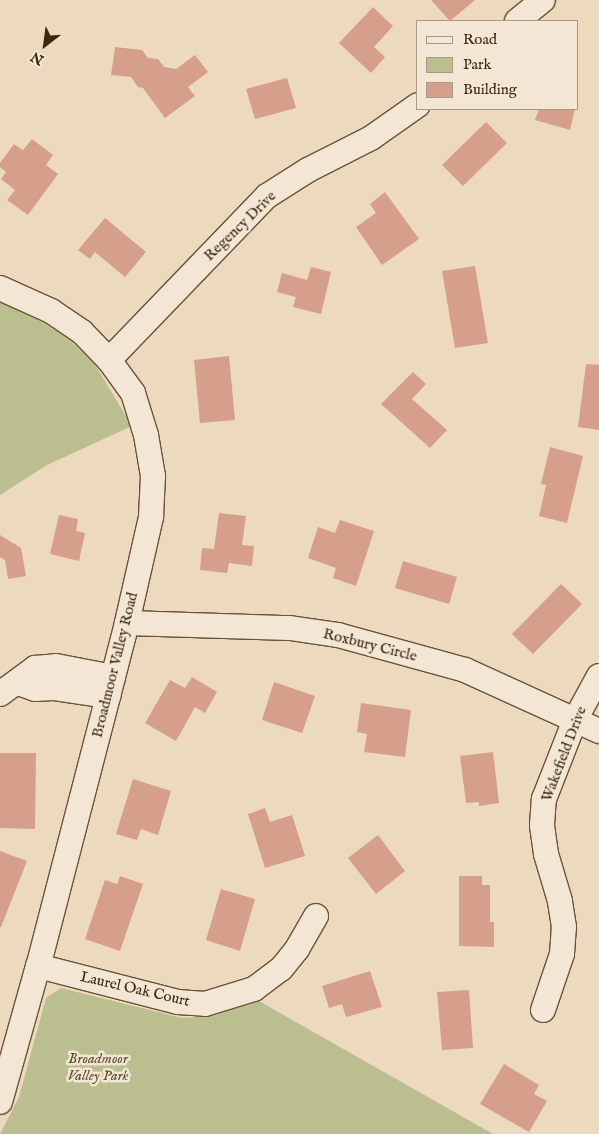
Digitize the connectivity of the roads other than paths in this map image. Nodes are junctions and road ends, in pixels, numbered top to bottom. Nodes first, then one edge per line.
1 (542, 0) edge
2 (518, 20) edge
3 (416, 106) edge
4 (0, 288) edge
5 (109, 360) junction
6 (127, 623) junction
7 (599, 676) edge
8 (111, 687) junction
9 (9, 688) edge
10 (575, 720) junction
11 (599, 731) edge
12 (316, 916) dead end
13 (38, 966) junction
14 (543, 1010) dead end
15 (0, 1102) edge

1 - 2 street
3 - 5 street, Regency Drive
4 - 5 street, Broadmoor Valley Road
5 - 6 street, Broadmoor Valley Road
6 - 8 street, Broadmoor Valley Road
6 - 10 street, Roxbury Circle
7 - 10 street, Wakefield Drive
8 - 9 street
8 - 13 street, Broadmoor Valley Road
10 - 11 street, Roxbury Circle
10 - 14 street, Wakefield Drive
12 - 13 street, Laurel Oak Court
13 - 15 street, Broadmoor Valley Road

